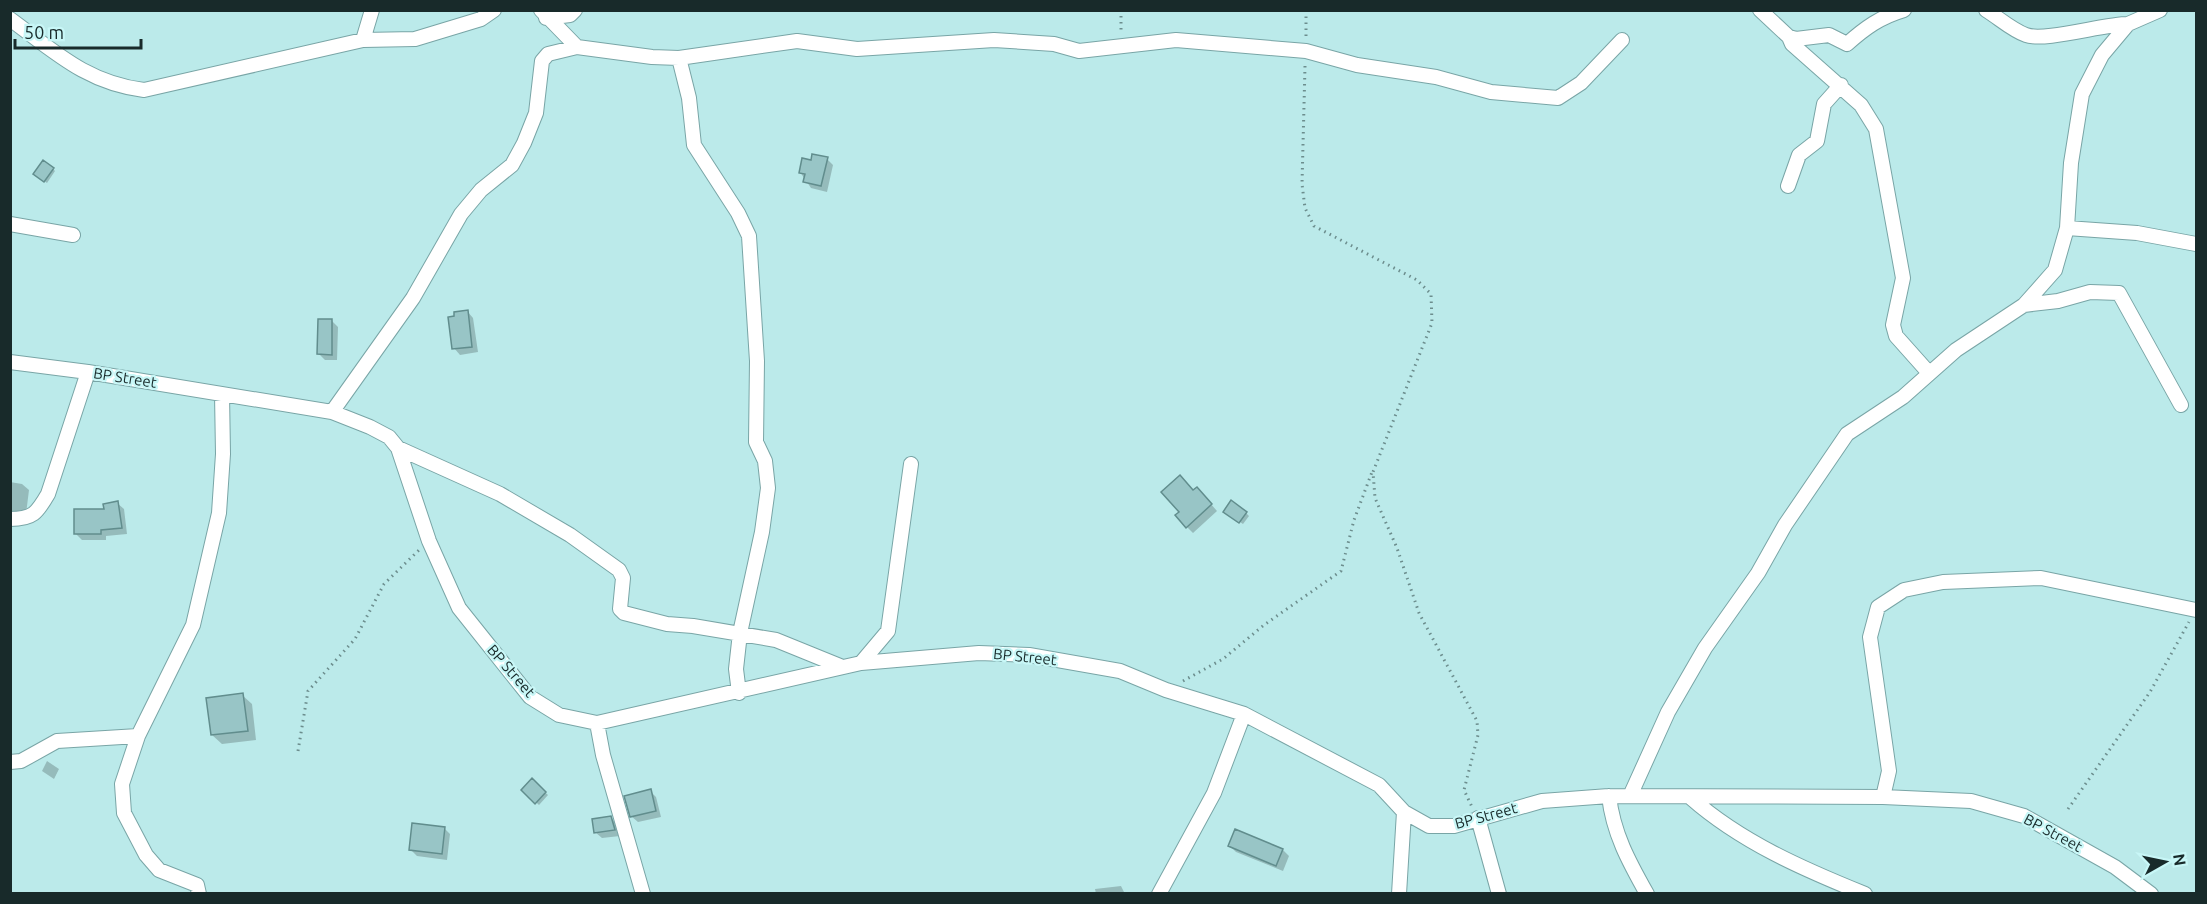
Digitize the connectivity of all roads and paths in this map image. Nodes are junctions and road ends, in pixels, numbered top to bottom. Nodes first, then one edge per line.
1 (372, 10) edge
2 (494, 10) edge
3 (575, 10) edge
4 (1121, 10) edge
5 (1306, 10) edge
6 (1761, 10) edge
7 (1904, 10) edge
8 (1986, 10) edge
9 (2160, 10) edge
10 (543, 14) edge
11 (10, 19) edge
12 (2128, 24) junction
13 (1789, 37) junction
14 (363, 40) junction
15 (1622, 40) dead end
16 (577, 47) junction
17 (1121, 48) junction
18 (1306, 51) junction
19 (679, 58) junction
20 (1841, 85) junction
21 (1788, 186) dead end
22 (10, 224) edge
23 (2067, 228) junction
24 (73, 235) dead end
25 (2196, 244) edge
26 (2024, 305) junction
27 (10, 362) edge
28 (88, 372) junction
29 (1929, 373) junction
30 (222, 394) junction
31 (2181, 405) dead end
32 (332, 412) junction
33 (398, 448) junction
34 (911, 464) dead end
35 (1372, 472) junction
36 (10, 519) edge
37 (429, 541) junction
38 (2196, 610) edge
39 (741, 633) junction
40 (861, 663) junction
41 (840, 666) junction
42 (1166, 690) junction
43 (739, 693) junction
44 (1244, 714) junction
45 (597, 723) junction
46 (138, 736) junction
47 (298, 751) dead end
48 (10, 762) edge
49 (1610, 796) junction
50 (1630, 796) junction
51 (1883, 797) junction
52 (1691, 798) junction
53 (2068, 809) dead end
54 (1404, 812) junction
55 (1478, 818) junction
56 (199, 894) edge
57 (643, 894) edge
58 (1159, 894) edge
59 (1399, 894) edge
60 (1498, 894) edge
61 (1647, 894) edge
62 (1865, 894) edge
63 (2151, 894) edge

1 - 14 street
2 - 14 street
3 - 10 street
4 - 17 path
5 - 18 path
6 - 13 street
7 - 13 street
8 - 12 street
9 - 12 street
10 - 16 street
11 - 14 street
12 - 23 street
13 - 20 street
15 - 18 street
16 - 19 street
16 - 32 street
17 - 18 street
17 - 19 street
18 - 35 path
19 - 39 street
20 - 21 street
20 - 29 street
22 - 24 street
23 - 25 street
23 - 26 street
26 - 29 street
26 - 31 street
27 - 28 street, BP Street
28 - 30 street, BP Street
28 - 36 street
29 - 50 street
30 - 32 street, BP Street
30 - 46 street
32 - 33 street, BP Street
33 - 37 street, BP Street
33 - 39 street
34 - 40 street
35 - 42 path
35 - 55 path
37 - 45 street, BP Street
37 - 47 path
38 - 51 street
38 - 53 path
39 - 41 street
39 - 43 street
40 - 41 street, BP Street
40 - 42 street, BP Street
41 - 43 street, BP Street
42 - 44 street, BP Street
43 - 45 street, BP Street
44 - 54 street, BP Street
44 - 58 street
45 - 57 street
46 - 48 street
46 - 56 street
49 - 50 street, BP Street
49 - 55 street, BP Street
49 - 61 street
50 - 52 street, BP Street
51 - 52 street, BP Street
51 - 63 street, BP Street
52 - 62 street
54 - 55 street, BP Street
54 - 59 street
55 - 60 street

